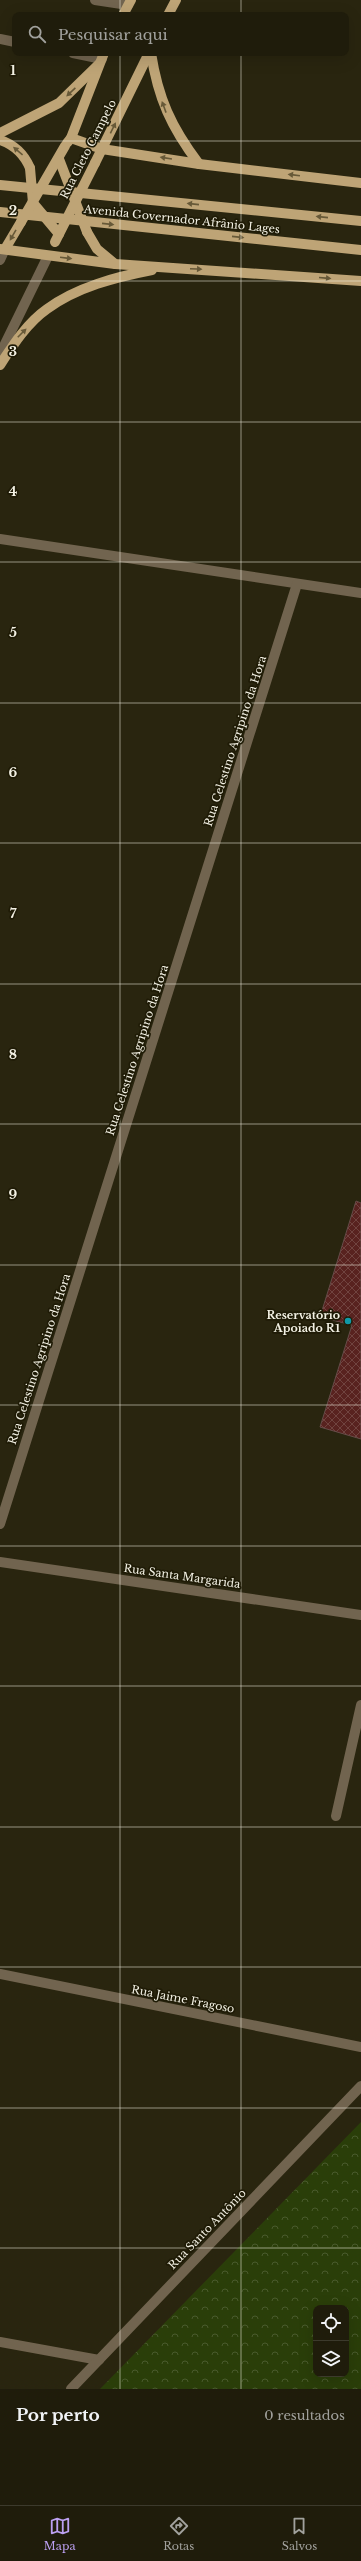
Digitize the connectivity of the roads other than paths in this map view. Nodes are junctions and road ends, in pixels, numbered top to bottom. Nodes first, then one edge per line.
1 (95, 0) edge
2 (176, 0) edge
3 (129, 2) edge
4 (124, 12) edge
5 (170, 12) edge
6 (0, 39) edge
7 (12, 41) edge
8 (88, 56) edge
9 (148, 56) edge
10 (151, 56) edge
11 (102, 59) edge
12 (0, 133) edge
13 (0, 140) edge
14 (68, 142) junction
15 (102, 149) junction
16 (59, 159) junction
17 (199, 164) junction
18 (361, 183) edge
19 (0, 185) edge
20 (33, 203) junction
21 (74, 204) junction
22 (0, 212) edge
23 (361, 222) edge
24 (57, 238) junction
25 (3, 249) edge
26 (361, 250) edge
27 (48, 256) junction
28 (0, 260) edge
29 (115, 264) junction
30 (162, 267) junction
31 (361, 281) edge
32 (0, 354) edge
33 (0, 365) edge
34 (0, 539) edge
35 (297, 584) junction
36 (361, 593) edge
37 (0, 1524) edge
38 (0, 1562) edge
39 (361, 1614) edge
40 (361, 1705) edge
41 (336, 1816) dead end
42 (0, 1974) edge
43 (361, 2047) edge
44 (361, 2086) edge
45 (0, 2342) edge
46 (99, 2360) junction
47 (71, 2389) edge

1 - 3 street
2 - 5 main road
3 - 4 main road
6 - 7 street
8 - 11 street
15 -> 9 main road, Rua Cleto Campelo
17 -> 10 main road
11 -> 12 main road
11 - 14 main road, Rua Cleto Campelo
20 -> 13 main road, bridge
14 - 15 main road
14 - 16 main road, Rua Cleto Campelo, bridge
17 -> 15 main road
15 - 21 main road, Rua Cleto Campelo, bridge
16 - 20 main road, Rua Cleto Campelo, bridge
16 - 21 main road, bridge
18 -> 17 main road
23 -> 19 main road, Avenida Governador Afrânio Lages
20 - 24 main road, bridge
20 -> 25 main road, Rua Cleto Campelo, bridge
21 - 24 main road, Rua Cleto Campelo, bridge
21 - 29 main road, bridge
22 -> 26 main road, Avenida Governador Afrânio Lages
24 - 27 main road, Rua Cleto Campelo
25 - 27 main road
25 - 28 street
27 -> 29 main road
27 - 32 street
29 - 30 main road
30 -> 31 main road
33 -> 30 main road
34 - 35 street
35 - 36 street
35 - 37 street, Rua Celestino Agripino da Hora
38 - 39 street, Rua Santa Margarida
40 - 41 street
42 - 43 street, Rua Jaime Fragoso
44 - 46 street, Rua Santo Antônio
45 - 46 street
46 - 47 street, Rua Santo Antônio

